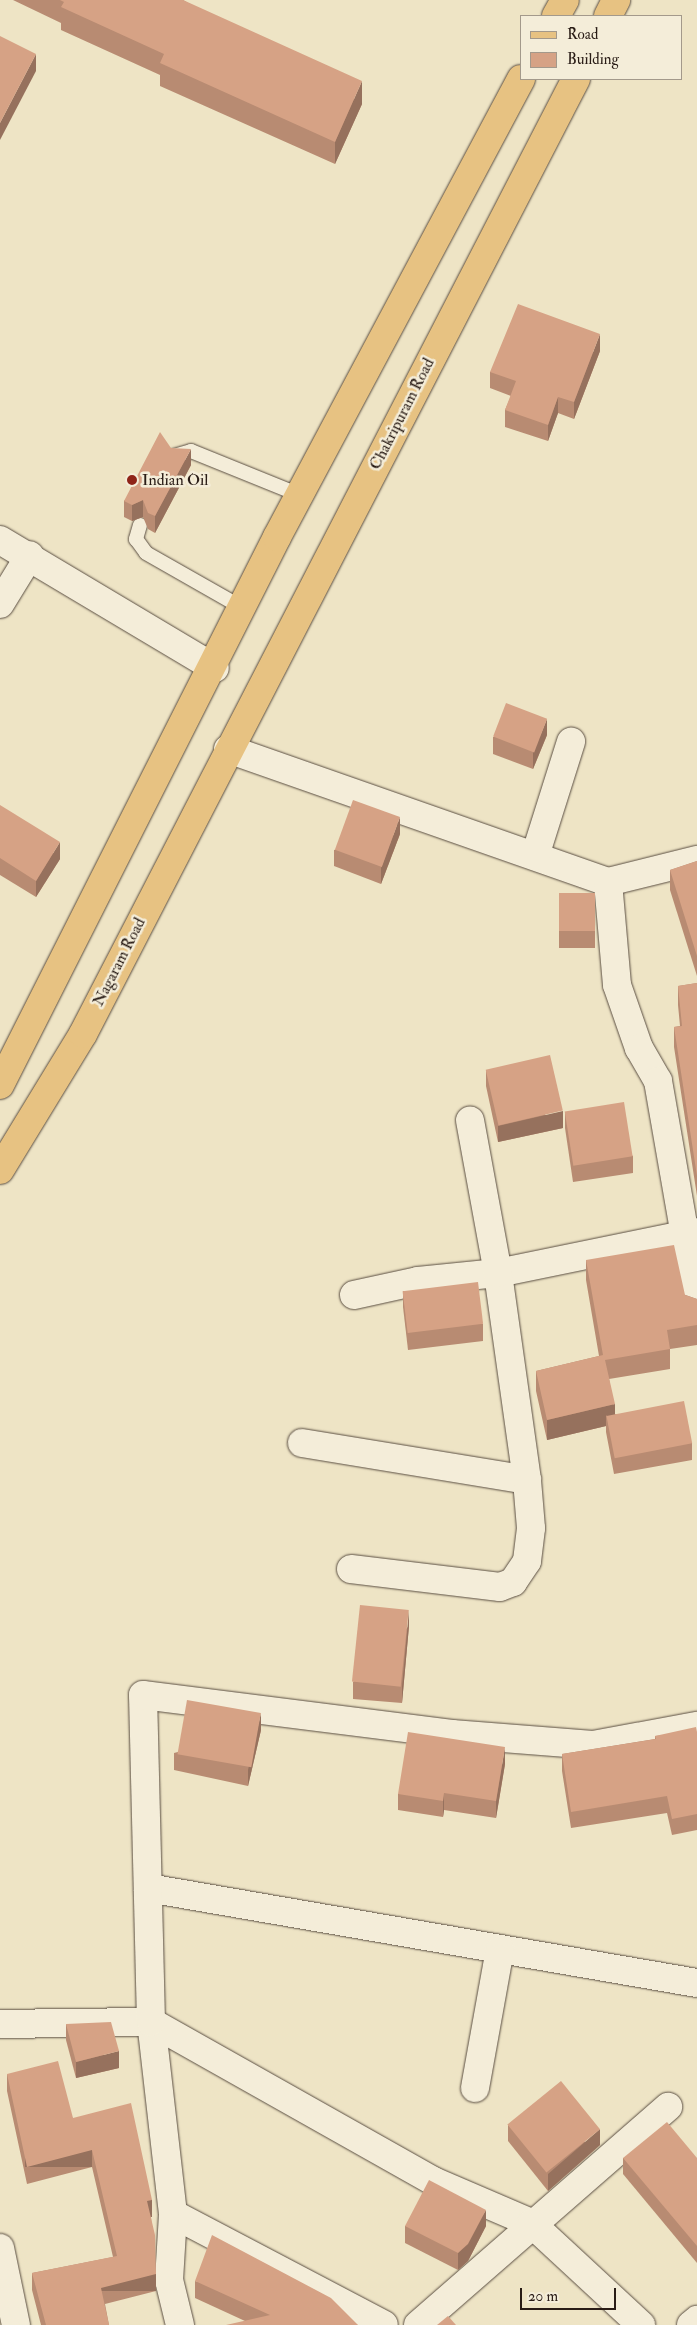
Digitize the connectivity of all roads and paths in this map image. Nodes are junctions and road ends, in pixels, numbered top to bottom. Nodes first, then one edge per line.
1 (565, 0) edge
2 (616, 0) edge
3 (557, 15) edge
4 (608, 15) edge
5 (520, 80) edge
6 (575, 80) edge
7 (174, 456) edge
8 (300, 495) junction
9 (140, 525) dead end
10 (0, 540) edge
11 (30, 555) junction
12 (0, 604) edge
13 (243, 608) junction
14 (215, 668) junction
15 (571, 742) dead end
16 (228, 749) junction
17 (535, 856) junction
18 (697, 860) edge
19 (608, 882) junction
20 (0, 1084) edge
21 (470, 1121) dead end
22 (0, 1170) edge
23 (692, 1233) edge
24 (498, 1273) junction
25 (354, 1295) dead end
26 (697, 1305) edge
27 (302, 1442) dead end
28 (527, 1480) junction
29 (351, 1569) dead end
30 (697, 1726) edge
31 (148, 1888) junction
32 (500, 1949) junction
33 (697, 1983) edge
34 (151, 2022) junction
35 (0, 2024) edge
36 (475, 2088) dead end
37 (668, 2107) dead end
38 (172, 2214) junction
39 (531, 2223) junction
40 (0, 2248) edge
41 (697, 2320) edge
42 (16, 2325) edge
43 (180, 2325) edge
44 (384, 2325) edge
45 (418, 2325) edge
46 (641, 2325) edge
47 (691, 2325) edge

1 - 3 main road
2 - 4 main road
5 - 8 main road
6 - 16 main road, Chakripuram Road
7 - 8 lane
8 - 13 main road
9 - 13 lane
10 - 11 street
11 - 12 street
11 - 14 street
13 - 14 main road
14 - 20 main road
15 - 17 street
16 - 17 street
16 - 22 main road, Nagaram Road
17 - 19 street
18 - 19 street
19 - 23 street
21 - 24 street
23 - 24 street
23 - 26 street
24 - 25 street
24 - 28 street
27 - 28 street
28 - 29 street
30 - 31 street
31 - 32 street
31 - 34 street
32 - 33 street
32 - 36 street
34 - 35 street
34 - 38 street
34 - 39 street
37 - 39 street
38 - 43 street
38 - 44 street
39 - 45 street
39 - 46 street
40 - 42 street
41 - 47 street

